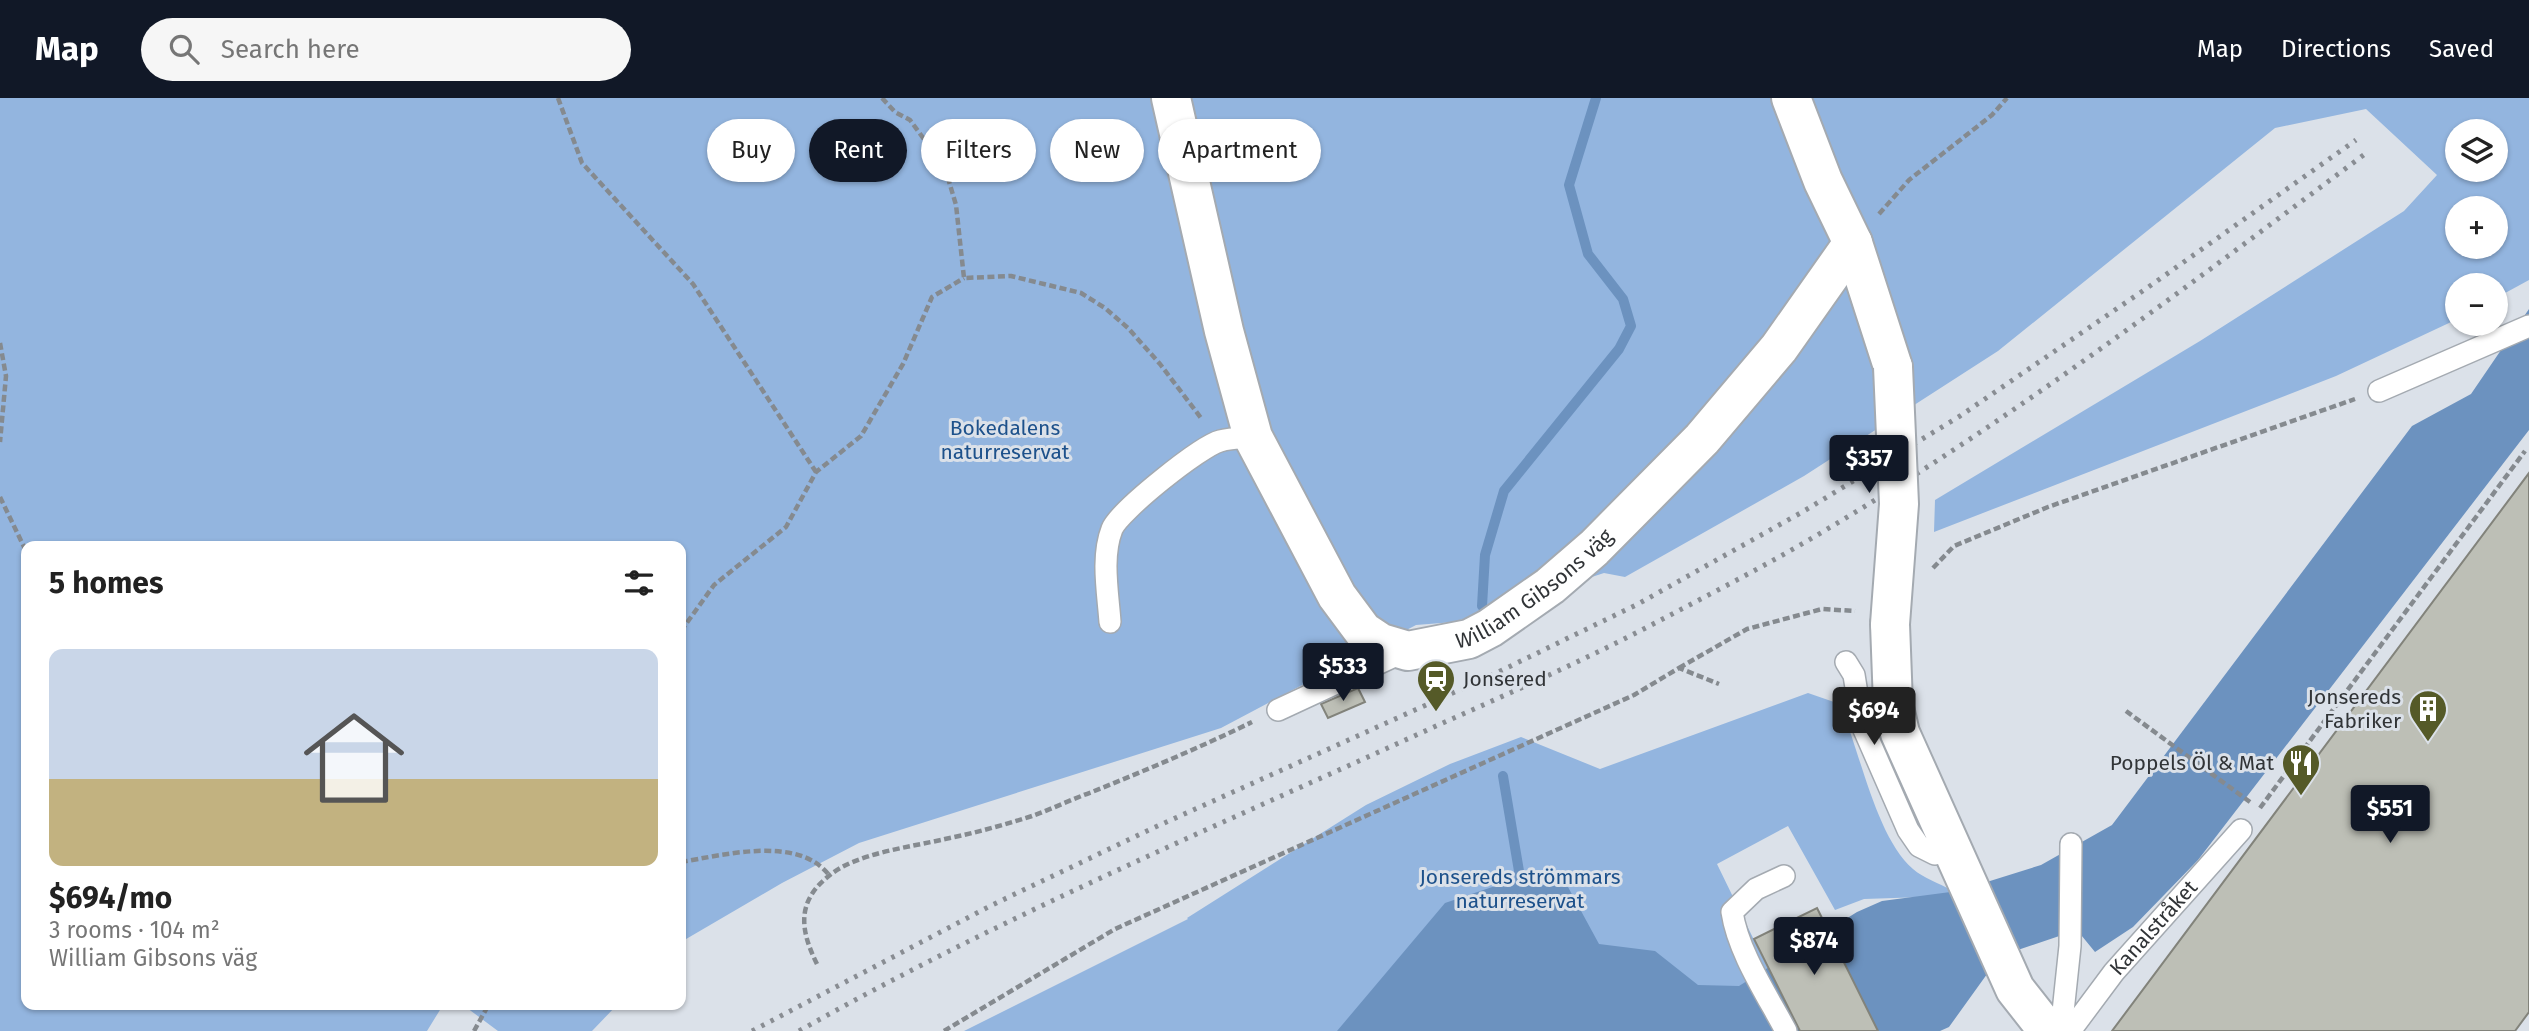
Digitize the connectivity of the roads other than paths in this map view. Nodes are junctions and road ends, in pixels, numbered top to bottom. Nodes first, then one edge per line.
1 (1171, 98) edge
2 (1791, 98) edge
3 (1853, 243) junction
4 (2529, 326) edge
5 (2379, 391) road end
6 (1235, 439) junction
7 (1110, 622) dead end
8 (1408, 651) junction
9 (1846, 662) dead end
10 (1278, 710) road end
11 (2241, 830) road end
12 (2071, 844) dead end
13 (1957, 861) junction
14 (1784, 876) dead end
15 (1786, 1031) edge
16 (2048, 1031) edge
17 (2061, 1031) edge
18 (2070, 1031) edge

1 - 6 street
2 - 3 street
3 - 8 street, William Gibsons väg
3 - 13 street, bridge
4 - 5 lane
6 - 7 lane
6 - 8 street
8 - 10 lane
9 - 13 lane
11 - 18 lane, Kanalstråket
12 - 17 lane
13 - 16 street
14 - 15 lane

